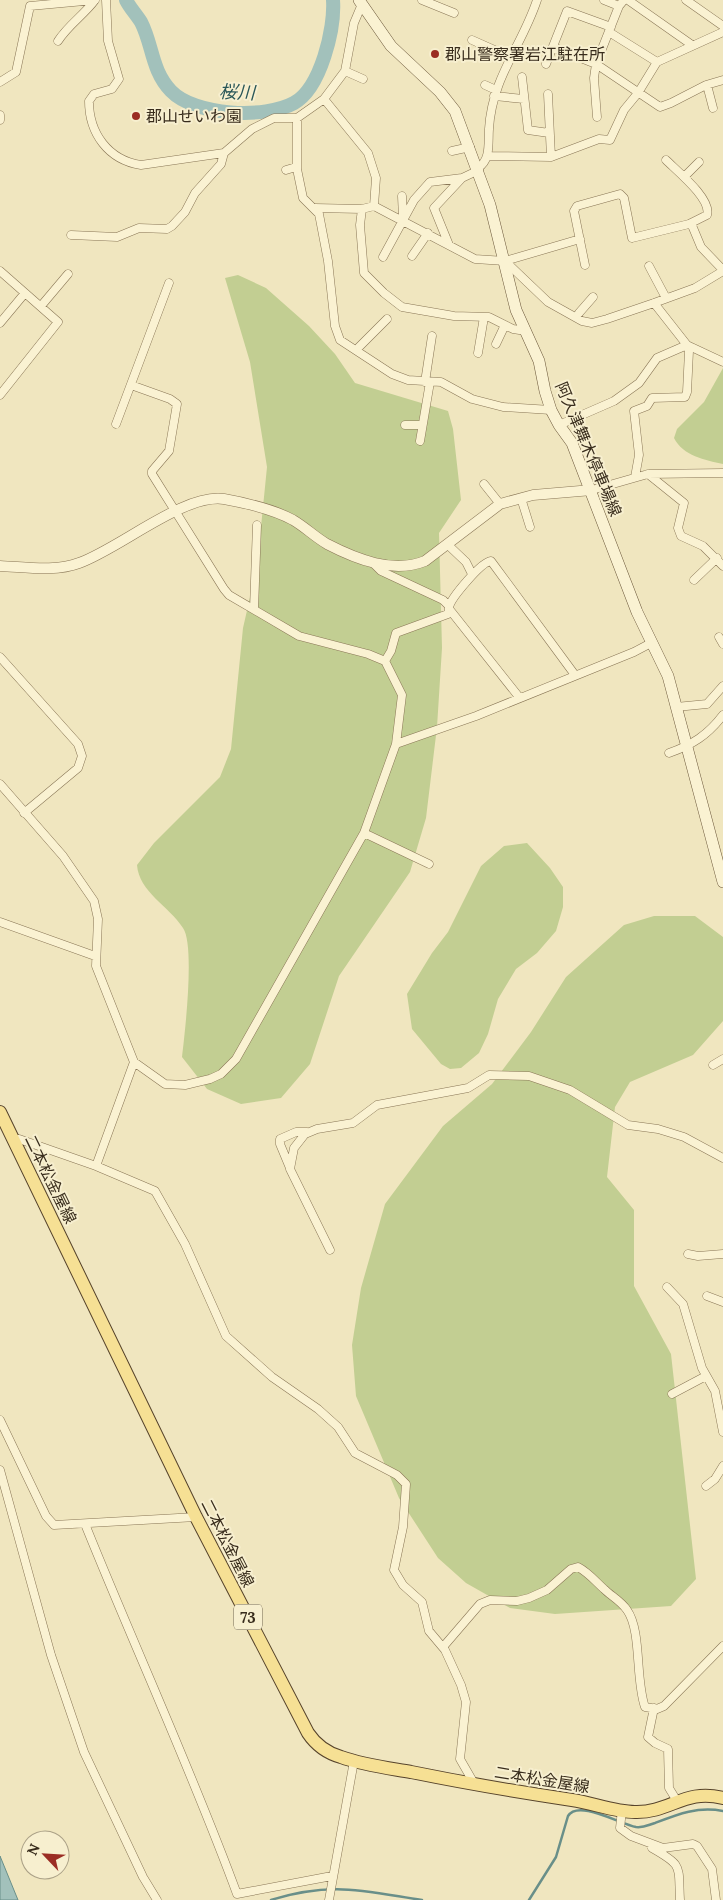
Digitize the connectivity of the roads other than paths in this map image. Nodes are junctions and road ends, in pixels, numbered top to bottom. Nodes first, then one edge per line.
1 (95, 0) edge
2 (106, 0) edge
3 (422, 0) edge
4 (538, 0) edge
5 (604, 0) edge
6 (628, 0) edge
7 (686, 0) edge
8 (360, 2) edge
9 (622, 3) edge
10 (454, 13) dead end
11 (723, 26) edge
12 (610, 29) junction
13 (723, 32) edge
14 (472, 40) dead end
15 (58, 41) dead end
16 (692, 45) junction
17 (553, 47) junction
18 (510, 57) junction
19 (657, 62) junction
20 (546, 64) dead end
21 (596, 64) junction
22 (345, 71) junction
23 (522, 77) dead end
24 (362, 79) dead end
25 (723, 80) edge
26 (0, 82) edge
27 (485, 85) dead end
28 (707, 85) junction
29 (495, 93) junction
30 (638, 93) junction
31 (548, 94) dead end
32 (324, 99) junction
33 (524, 99) junction
34 (713, 108) dead end
35 (0, 115) edge
36 (597, 117) dead end
37 (297, 118) junction
38 (0, 120) edge
39 (550, 133) junction
40 (470, 147) junction
41 (452, 151) dead end
42 (224, 154) junction
43 (488, 156) junction
44 (551, 157) junction
45 (666, 160) dead end
46 (700, 162) dead end
47 (296, 167) junction
48 (478, 169) junction
49 (286, 170) dead end
50 (684, 177) junction
51 (462, 178) junction
52 (402, 196) dead end
53 (374, 206) junction
54 (315, 208) junction
55 (362, 210) junction
56 (403, 220) junction
57 (691, 223) junction
58 (428, 233) junction
59 (71, 235) dead end
60 (580, 239) junction
61 (449, 245) junction
62 (383, 256) dead end
63 (412, 256) dead end
64 (505, 261) junction
65 (585, 265) dead end
66 (649, 266) dead end
67 (723, 270) edge
68 (0, 271) edge
69 (68, 274) dead end
70 (170, 283) dead end
71 (25, 293) junction
72 (593, 297) dead end
73 (666, 298) junction
74 (654, 303) junction
75 (40, 306) junction
76 (579, 313) dead end
77 (484, 317) junction
78 (387, 319) dead end
79 (0, 323) edge
80 (505, 325) junction
81 (526, 331) junction
82 (432, 336) dead end
83 (496, 344) dead end
84 (687, 345) junction
85 (356, 350) junction
86 (478, 353) dead end
87 (722, 361) edge
88 (427, 382) junction
89 (131, 385) junction
90 (0, 395) edge
91 (551, 410) junction
92 (116, 424) dead end
93 (405, 425) dead end
94 (421, 425) junction
95 (559, 425) junction
96 (420, 441) dead end
97 (723, 473) edge
98 (648, 474) junction
99 (635, 477) junction
100 (484, 484) dead end
101 (592, 490) junction
102 (521, 498) junction
103 (500, 504) junction
104 (176, 510) junction
105 (257, 524) dead end
106 (530, 527) dead end
107 (447, 544) junction
108 (717, 558) junction
109 (372, 561) junction
110 (0, 566) edge
111 (723, 566) edge
112 (472, 574) junction
113 (694, 580) dead end
114 (449, 608) junction
115 (254, 609) junction
116 (651, 643) junction
117 (0, 657) edge
118 (385, 661) junction
119 (576, 675) junction
120 (723, 686) edge
121 (519, 697) junction
122 (676, 706) junction
123 (723, 715) edge
124 (396, 744) junction
125 (687, 747) junction
126 (669, 753) dead end
127 (0, 784) edge
128 (24, 813) junction
129 (364, 833) junction
130 (429, 864) dead end
131 (723, 882) edge
132 (0, 922) edge
133 (95, 956) junction
134 (723, 1059) edge
135 (134, 1062) junction
136 (713, 1065) dead end
137 (0, 1112) edge
138 (307, 1132) junction
139 (14, 1140) junction
140 (723, 1158) edge
141 (96, 1166) junction
142 (290, 1169) junction
143 (330, 1250) dead end
144 (688, 1254) dead end
145 (723, 1254) edge
146 (667, 1286) dead end
147 (707, 1296) dead end
148 (723, 1302) edge
149 (706, 1376) junction
150 (719, 1393) edge
151 (672, 1394) dead end
152 (0, 1420) edge
153 (723, 1432) edge
154 (723, 1466) edge
155 (0, 1470) edge
156 (706, 1486) dead end
157 (196, 1517) junction
158 (85, 1524) junction
159 (723, 1646) edge
160 (443, 1647) junction
161 (654, 1708) junction
162 (354, 1762) junction
163 (474, 1785) junction
164 (723, 1798) edge
165 (677, 1801) junction
166 (622, 1810) junction
167 (645, 1841) junction
168 (332, 1876) junction
169 (157, 1900) edge
170 (329, 1900) edge
171 (680, 1900) edge
172 (716, 1900) edge

1 - 15 street
1 - 26 street
2 - 42 street
3 - 10 street
4 - 18 street
5 - 9 street
6 - 16 street
7 - 11 street
8 - 22 street
8 - 40 main road, 阿久津舞木停車場線
9 - 12 street
12 - 17 street
12 - 19 street
12 - 21 street
13 - 16 street
14 - 18 street
16 - 19 street
17 - 20 street
17 - 21 street
18 - 29 street
19 - 30 street
21 - 30 street
21 - 36 street
22 - 24 street
22 - 32 street
23 - 33 street
25 - 28 street
27 - 29 street
28 - 30 street
28 - 34 street
29 - 33 street
29 - 43 street
30 - 44 street
31 - 39 street
32 - 37 street
32 - 53 street
33 - 39 street
35 - 38 street
37 - 42 street
37 - 47 street
39 - 44 street
40 - 41 street
40 - 48 main road, 阿久津舞木停車場線
42 - 59 street
43 - 44 street
43 - 48 street
45 - 50 street
46 - 50 street
47 - 49 street
47 - 54 street
48 - 51 street
48 - 64 main road, 阿久津舞木停車場線
50 - 57 street
51 - 56 street
51 - 61 street
52 - 56 street
53 - 55 street
53 - 56 street
54 - 55 street
54 - 85 street
55 - 77 street
56 - 58 street
56 - 62 street
57 - 60 street
57 - 67 street
58 - 61 street
58 - 63 street
60 - 64 street
60 - 65 street
61 - 64 street
64 - 74 street
64 - 81 main road, 阿久津舞木停車場線
66 - 73 street
67 - 73 street
68 - 71 street
69 - 75 street
70 - 89 street
71 - 75 street
71 - 79 street
72 - 76 street
73 - 74 street
74 - 84 street
75 - 90 street
77 - 80 street
77 - 86 street
78 - 85 street
80 - 81 street
80 - 83 street
81 - 91 main road, 阿久津舞木停車場線
82 - 88 street
84 - 87 street
84 - 95 street
84 - 99 street
85 - 88 street
88 - 91 street
88 - 94 street
89 - 92 street
89 - 104 street
91 - 95 main road, 阿久津舞木停車場線
93 - 94 street
94 - 96 street
95 - 101 main road, 阿久津舞木停車場線
97 - 98 street
98 - 99 street
98 - 108 street
99 - 101 street
100 - 103 street
101 - 102 street
101 - 116 main road, 阿久津舞木停車場線
102 - 103 street
102 - 106 street
103 - 107 street
104 - 109 street
104 - 110 street
104 - 115 street
105 - 115 street
107 - 109 street
107 - 112 street
108 - 111 street
108 - 113 street
109 - 114 street
112 - 114 street
112 - 119 street
114 - 118 street
114 - 121 street
115 - 118 street
116 - 119 street
116 - 122 main road, 阿久津舞木停車場線
117 - 128 street
118 - 124 street
119 - 121 street
120 - 122 street
121 - 124 street
122 - 125 main road, 阿久津舞木停車場線
123 - 125 street
124 - 129 street
125 - 126 street
125 - 131 main road, 阿久津舞木停車場線
127 - 128 street
128 - 133 street
129 - 130 street
129 - 135 street
132 - 133 street
133 - 135 street
134 - 136 street
135 - 141 street
137 - 139 main road, 二本松金屋線 / 73
138 - 140 street
138 - 142 street
138 - 142 street
139 - 141 street
139 - 157 main road, 二本松金屋線 / 73
141 - 160 street
142 - 143 street
144 - 145 street
146 - 149 street
147 - 148 street
149 - 150 street
149 - 151 street
150 - 153 street
152 - 158 street
154 - 156 street
155 - 169 street
157 - 158 street
157 - 162 main road, 二本松金屋線 / 73
158 - 168 street
159 - 161 street
160 - 161 street
160 - 163 street
161 - 165 street
162 - 163 main road, 二本松金屋線 / 73
162 - 168 street
163 - 166 main road, 二本松金屋線 / 73
164 - 165 main road, 二本松金屋線 / 73
165 - 166 main road, 二本松金屋線 / 73
166 - 167 street
167 - 171 street
167 - 172 street
168 - 170 street

